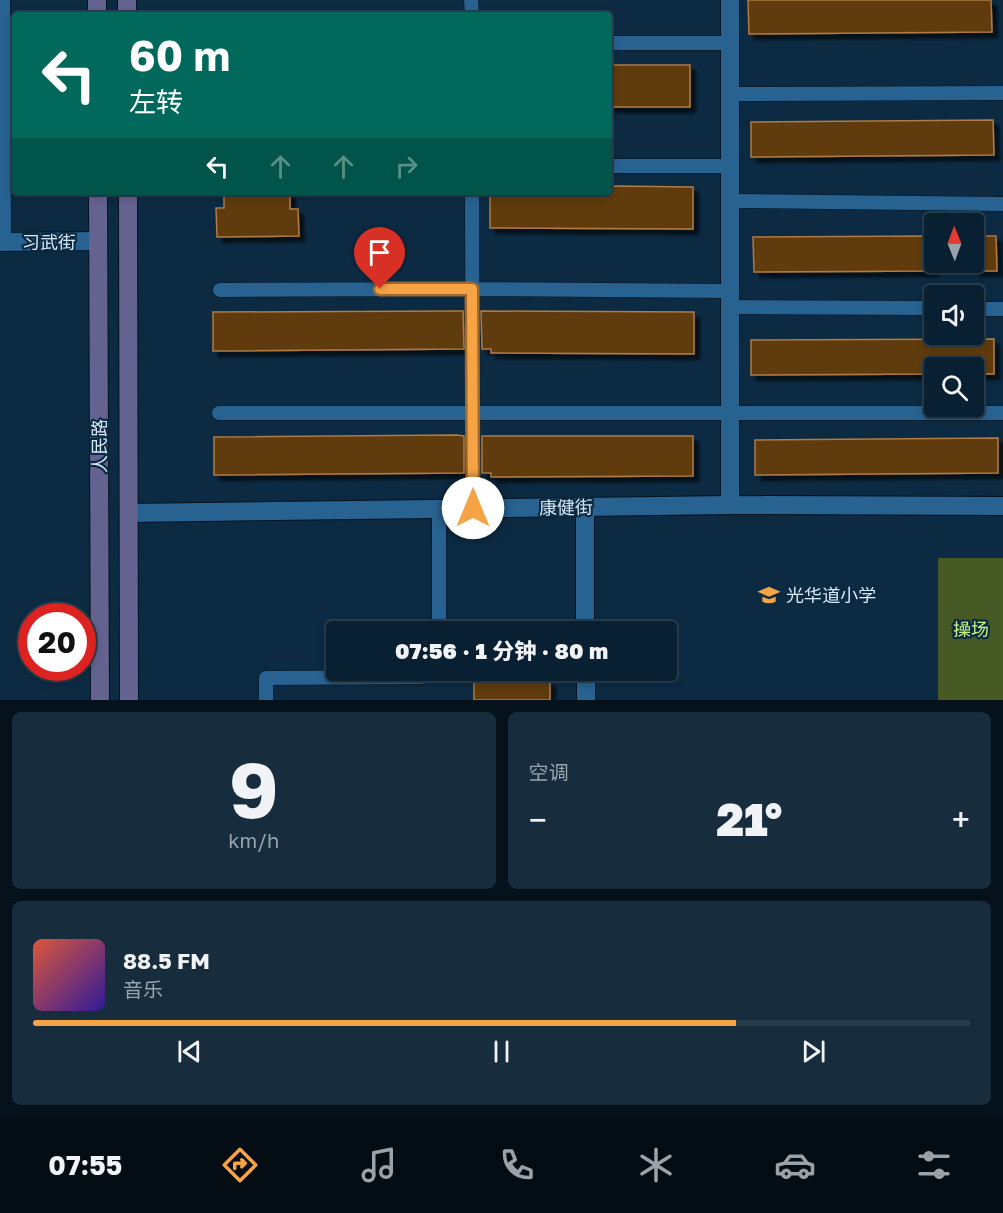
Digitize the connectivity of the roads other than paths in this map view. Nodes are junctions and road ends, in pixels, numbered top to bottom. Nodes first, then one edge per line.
1 (730, 0) edge
2 (2, 2) edge
3 (612, 43) edge
4 (730, 43) junction
5 (1003, 93) edge
6 (730, 94) junction
7 (2, 126) edge
8 (612, 166) edge
9 (730, 166) junction
10 (98, 195) edge
11 (128, 195) edge
12 (472, 195) edge
13 (730, 201) junction
14 (1003, 204) edge
15 (2, 242) edge
16 (98, 242) junction
17 (472, 289) junction
18 (220, 290) dead end
19 (730, 299) junction
20 (924, 309) edge
21 (984, 309) edge
22 (1003, 309) edge
23 (219, 413) dead end
24 (473, 413) junction
25 (729, 413) junction
26 (1003, 413) edge
27 (729, 505) junction
28 (1003, 506) edge
29 (585, 507) junction
30 (438, 508) junction
31 (473, 508) junction
32 (129, 513) junction
33 (439, 621) edge
34 (585, 621) edge
35 (326, 678) edge
36 (586, 681) edge
37 (100, 700) edge
38 (129, 700) edge
39 (266, 700) edge
40 (586, 700) edge

1 - 4 street
2 - 7 lane
3 - 4 lane
4 - 6 street
5 - 6 lane
6 - 9 street
7 - 15 lane
8 - 9 lane
9 - 13 street
10 - 16 main road, 人民路
11 - 32 main road, 人民路
12 - 17 lane
13 - 14 lane
13 - 19 street
15 - 16 street, 习武街
16 - 37 main road, 人民路
17 - 18 lane
17 - 19 lane
17 - 24 lane
19 - 20 lane
19 - 25 street
21 - 22 lane
23 - 24 lane
24 - 25 lane
24 - 31 lane
25 - 26 lane
25 - 27 street
27 - 28 street, 康健街
27 - 29 street, 康健街
29 - 31 street, 康健街
29 - 34 street
30 - 31 street, 康健街
30 - 32 street, 康健街
30 - 33 lane
32 - 38 main road, 人民路
35 - 39 lane
36 - 40 street

